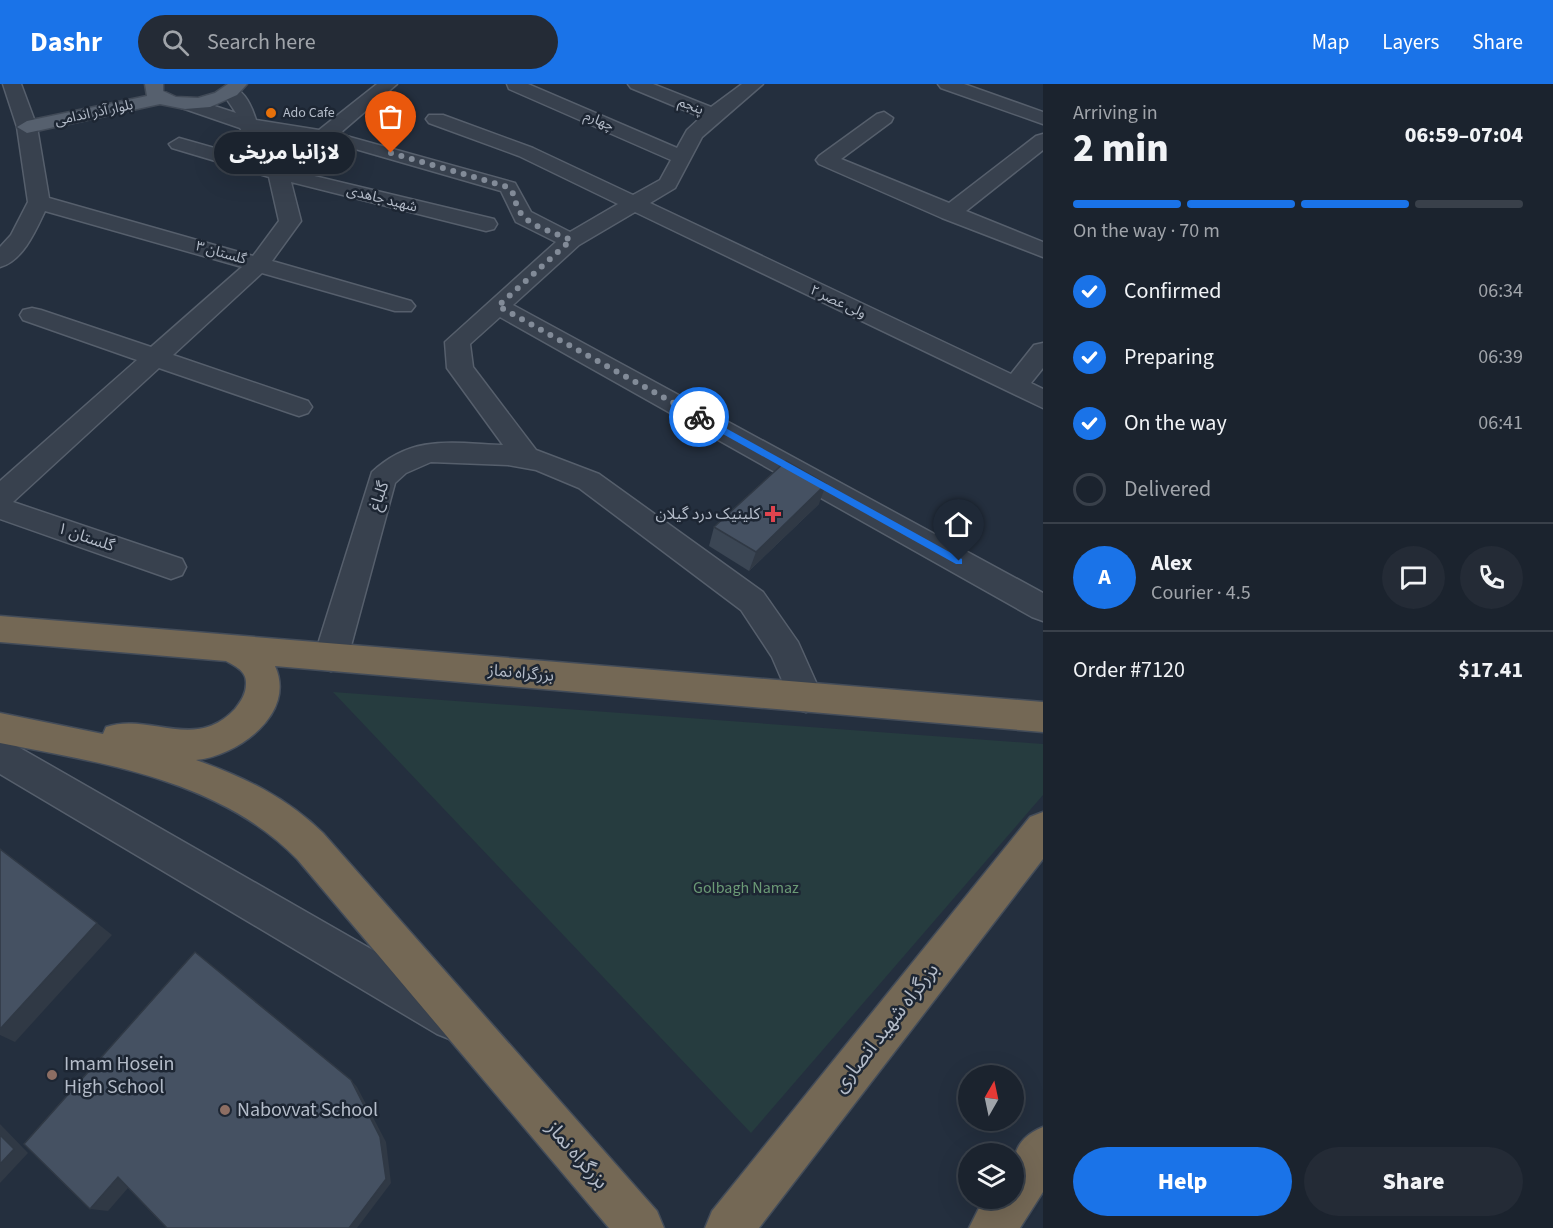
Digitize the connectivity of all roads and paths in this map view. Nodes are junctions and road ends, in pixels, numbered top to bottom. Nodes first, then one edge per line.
1 (388, 84) edge
2 (637, 84) edge
3 (754, 84) edge
4 (947, 84) edge
5 (515, 85) edge
6 (237, 86) edge
7 (152, 88) edge
8 (186, 103) junction
9 (16, 106) edge
10 (713, 115) junction
11 (884, 118) dead end
12 (1043, 118) edge
13 (436, 119) dead end
14 (248, 124) junction
15 (324, 136) junction
16 (1043, 141) edge
17 (179, 144) dead end
18 (683, 158) junction
19 (278, 173) junction
20 (39, 202) junction
21 (633, 205) junction
22 (950, 213) junction
23 (486, 224) dead end
24 (0, 225) edge
25 (21, 238) junction
26 (571, 240) junction
27 (1043, 250) edge
28 (0, 260) edge
29 (259, 264) junction
30 (403, 306) dead end
31 (498, 306) junction
32 (32, 315) dead end
33 (1043, 351) edge
34 (154, 357) junction
35 (1015, 386) junction
36 (1043, 399) edge
37 (299, 407) dead end
38 (526, 458) junction
39 (0, 497) edge
40 (0, 508) edge
41 (171, 567) dead end
42 (1043, 608) edge
43 (0, 629) edge
44 (231, 649) junction
45 (332, 657) junction
46 (806, 698) junction
47 (1043, 717) edge
48 (0, 726) edge
49 (0, 755) edge
50 (1043, 829) edge
51 (468, 1028) junction
52 (1043, 1150) edge
53 (1024, 1180) edge
54 (1005, 1209) edge
55 (640, 1228) edge
56 (729, 1228) edge
57 (993, 1228) edge

1 - 15 street
2 - 10 street, پنجم
3 - 10 street
4 - 12 street
5 - 18 street, چهارم
6 - 8 main road
6 - 14 street
7 - 8 main road
7 - 9 main road, بلوار آذر اندامی
8 - 14 street
9 - 20 street
10 - 18 street
11 - 22 street
13 - 21 street, ولی عصر ۲
14 - 15 street
14 - 19 street
15 - 26 street
16 - 22 street
17 - 19 street, شهید جاهدی
18 - 21 street
19 - 23 street, شهید جاهدی
19 - 29 street
20 - 25 street
20 - 29 street, گلستان ۳
21 - 26 street
21 - 35 street, ولی عصر ۲
22 - 27 street
24 - 25 street
25 - 28 street
26 - 31 street
29 - 30 street, گلستان ۳
29 - 34 street
31 - 38 street
31 - 42 street
32 - 34 street
33 - 35 street
34 - 37 street
34 - 39 street
35 - 36 street, ولی عصر ۲
38 - 45 street, گلباغ
38 - 46 street, گلباغ
40 - 41 street, گلستان ۱
43 - 44 highway, بزرگراه نماز
44 - 45 highway, بزرگراه نماز
44 - 48 highway
45 - 46 highway, بزرگراه نماز
46 - 47 highway, بزرگراه نماز
48 - 51 highway, بزرگراه نماز
49 - 51 street
50 - 56 highway, بزرگراه شهید انصاری
51 - 55 highway, بزرگراه نماز
52 - 53 highway
54 - 57 highway

